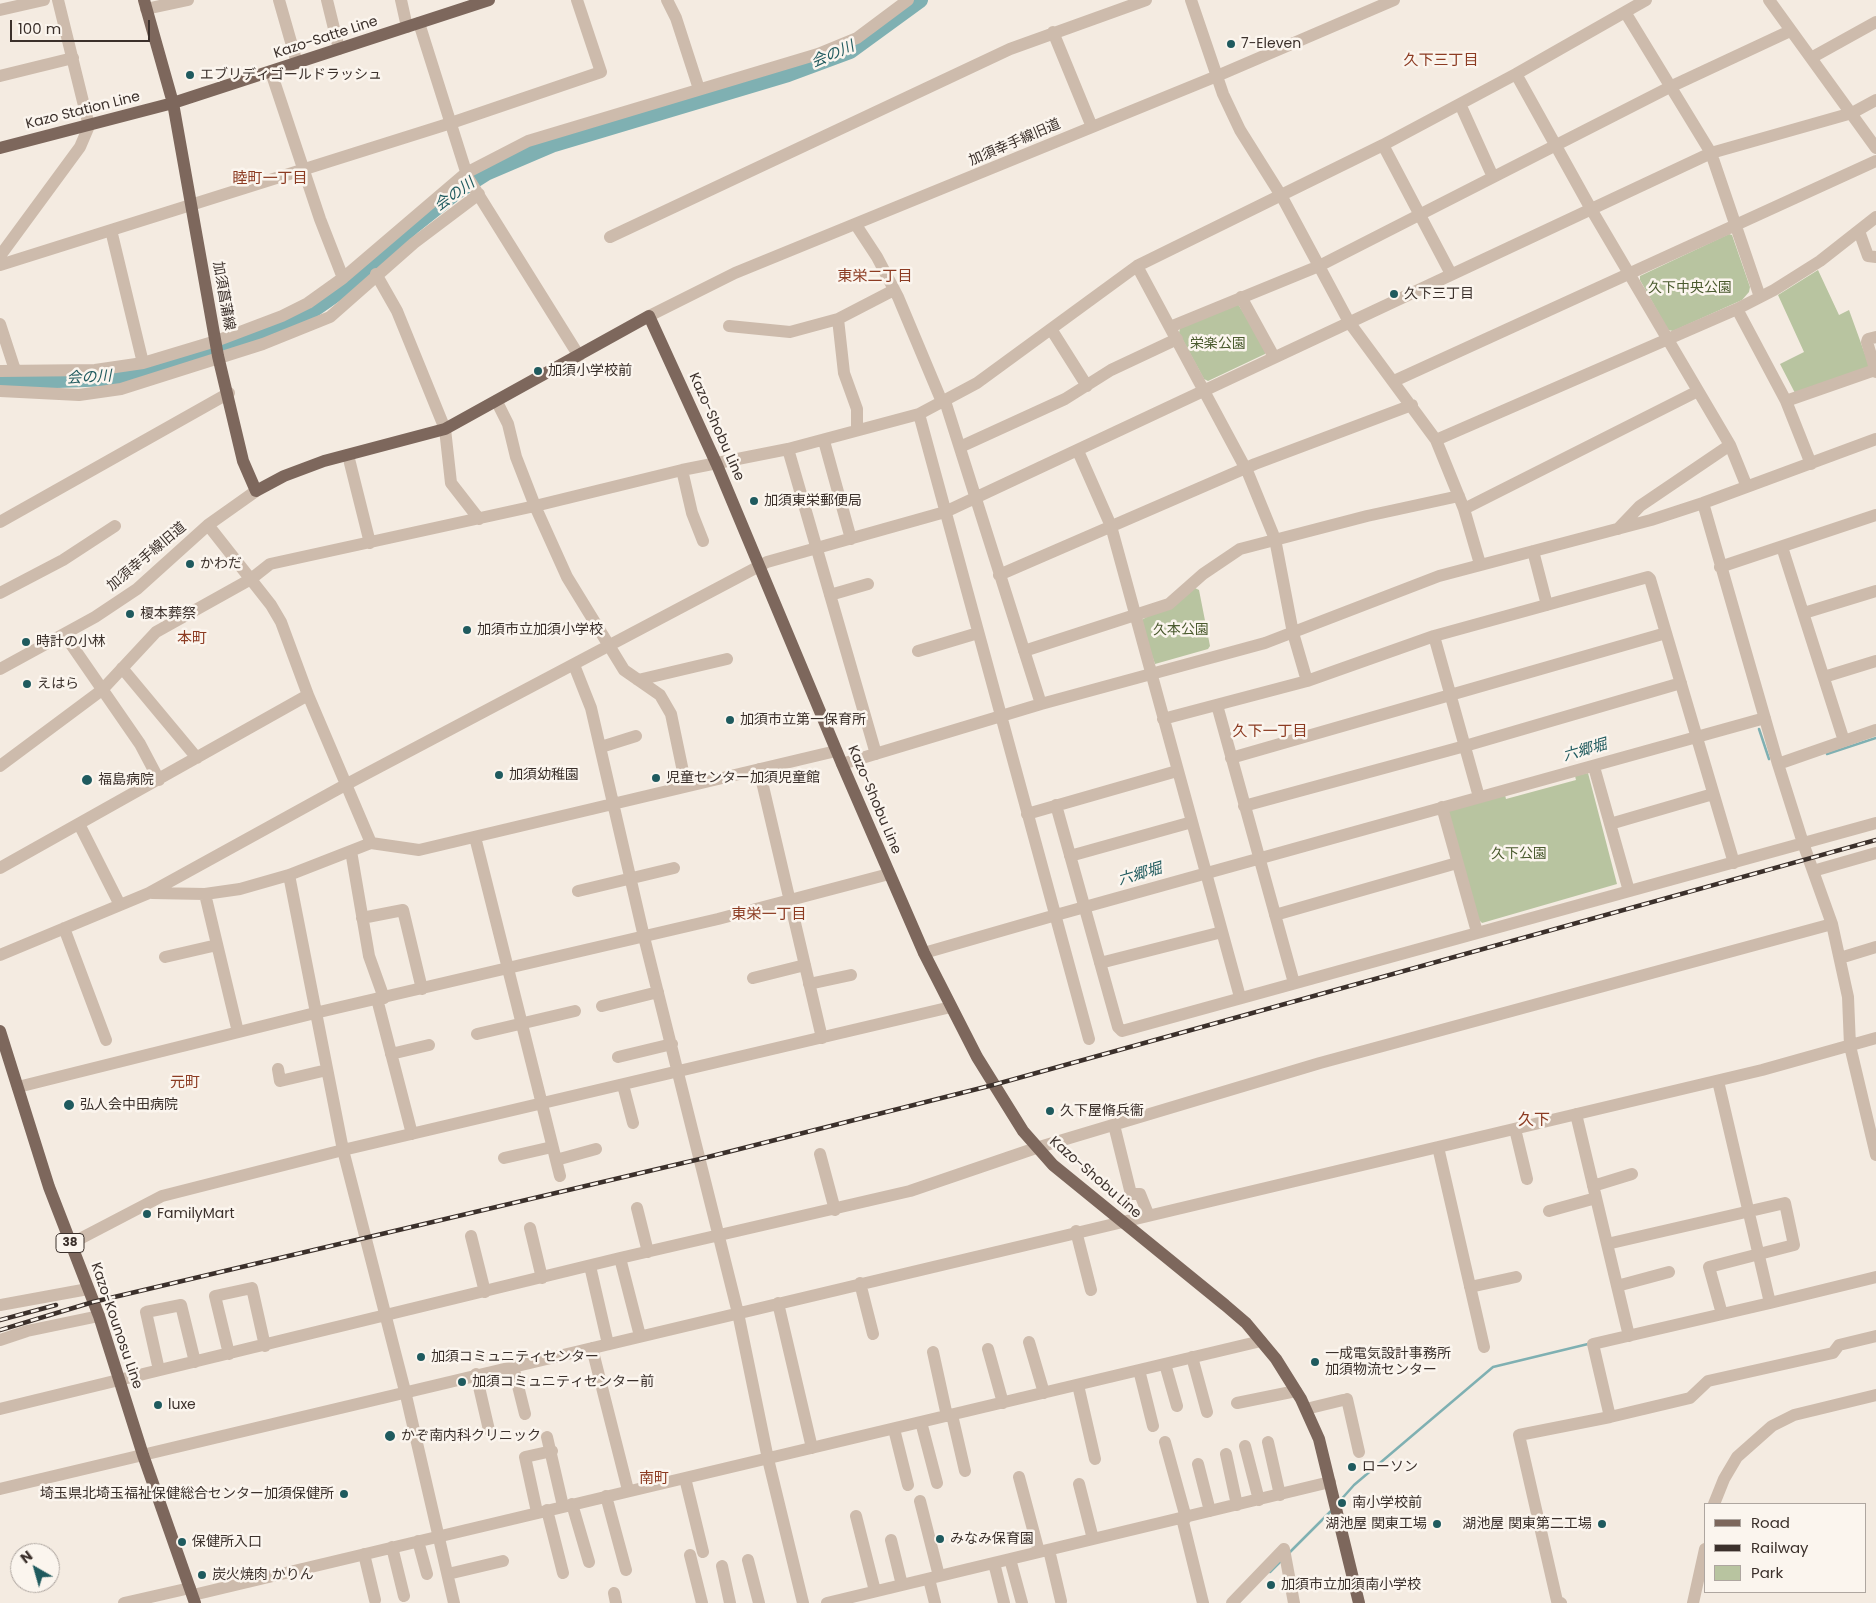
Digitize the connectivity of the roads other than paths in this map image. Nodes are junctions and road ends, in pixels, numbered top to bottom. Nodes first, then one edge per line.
1 (44, 0) edge
2 (58, 0) edge
3 (188, 0) edge
4 (279, 0) edge
5 (327, 0) edge
6 (401, 0) edge
7 (489, 0) edge
8 (577, 0) edge
9 (667, 0) edge
10 (908, 0) edge
11 (1146, 0) edge
12 (1191, 0) edge
13 (1394, 0) edge
14 (1646, 0) edge
15 (1775, 2) edge
16 (145, 4) edge
17 (0, 10) edge
18 (1625, 12) junction
19 (1876, 22) edge
20 (413, 25) junction
21 (1790, 31) junction
22 (1053, 32) junction
23 (339, 49) junction
24 (73, 58) junction
25 (1811, 58) junction
26 (297, 63) junction
27 (271, 72) junction
28 (1516, 74) junction
29 (0, 76) edge
30 (1216, 76) junction
31 (1670, 87) junction
32 (699, 89) junction
33 (1876, 100) edge
34 (173, 103) junction
35 (1460, 104) junction
36 (1852, 113) junction
37 (451, 123) junction
38 (89, 126) junction
39 (1092, 126) junction
40 (1383, 145) junction
41 (1557, 145) junction
42 (0, 148) edge
43 (1876, 148) edge
44 (1711, 153) junction
45 (1876, 161) edge
46 (303, 169) junction
47 (467, 175) junction
48 (1494, 177) junction
49 (477, 192) junction
50 (1282, 196) junction
51 (192, 205) junction
52 (1591, 209) junction
53 (1420, 214) junction
54 (1876, 217) edge
55 (856, 225) junction
56 (1734, 226) junction
57 (112, 230) junction
58 (1859, 232) junction
59 (610, 237) dead end
60 (0, 256) edge
61 (1876, 258) edge
62 (0, 265) edge
63 (1137, 266) junction
64 (1319, 266) junction
65 (376, 274) junction
66 (1451, 274) junction
67 (1629, 274) junction
68 (343, 278) junction
69 (894, 290) junction
70 (1241, 297) junction
71 (1760, 297) junction
72 (1737, 309) junction
73 (649, 316) junction
74 (838, 319) junction
75 (1349, 322) junction
76 (0, 324) edge
77 (729, 326) dead end
78 (1170, 327) junction
79 (1052, 329) junction
80 (1876, 337) edge
81 (1668, 338) junction
82 (1177, 340) junction
83 (217, 350) junction
84 (578, 356) junction
85 (1274, 357) junction
86 (143, 363) junction
87 (14, 370) junction
88 (1876, 371) edge
89 (0, 372) edge
90 (1394, 381) junction
91 (1087, 386) junction
92 (1204, 390) junction
93 (0, 391) edge
94 (1698, 391) junction
95 (228, 393) junction
96 (944, 401) junction
97 (1786, 401) junction
98 (497, 402) junction
99 (1412, 405) junction
100 (918, 414) junction
101 (445, 429) junction
102 (856, 430) junction
103 (1876, 439) edge
104 (1436, 440) junction
105 (824, 441) junction
106 (1730, 445) junction
107 (960, 447) junction
108 (788, 450) junction
109 (1078, 451) junction
110 (348, 455) junction
111 (1811, 464) junction
112 (717, 465) junction
113 (1246, 468) junction
114 (682, 470) junction
115 (1747, 487) junction
116 (256, 491) junction
117 (1459, 496) junction
118 (976, 499) junction
119 (1703, 503) junction
120 (535, 506) junction
121 (1464, 509) junction
122 (945, 512) junction
123 (1876, 515) edge
124 (479, 519) junction
125 (0, 522) edge
126 (208, 525) junction
127 (115, 526) dead end
128 (1111, 526) junction
129 (1618, 528) junction
130 (851, 539) junction
131 (703, 540) dead end
132 (1275, 540) junction
133 (370, 543) junction
134 (1782, 547) junction
135 (816, 548) junction
136 (1533, 551) junction
137 (1480, 564) junction
138 (760, 566) junction
139 (1721, 570) junction
140 (999, 575) junction
141 (250, 579) junction
142 (868, 584) dead end
143 (1876, 591) edge
144 (0, 593) edge
145 (830, 595) junction
146 (1547, 605) junction
147 (1804, 613) junction
148 (1137, 615) junction
149 (1293, 633) junction
150 (1666, 633) junction
151 (64, 634) junction
152 (978, 634) junction
153 (1434, 636) junction
154 (608, 646) junction
155 (918, 651) dead end
156 (1024, 651) junction
157 (727, 659) dead end
158 (1876, 661) edge
159 (574, 665) junction
160 (122, 668) junction
161 (0, 669) edge
162 (1152, 674) junction
163 (1824, 677) junction
164 (638, 680) junction
165 (1307, 681) junction
166 (1681, 683) junction
167 (102, 690) junction
168 (1450, 693) junction
169 (308, 695) junction
170 (1041, 704) junction
171 (1217, 705) junction
172 (1001, 716) junction
173 (1765, 718) junction
174 (1163, 719) junction
175 (1876, 730) edge
176 (636, 736) dead end
177 (1698, 738) junction
178 (1844, 741) junction
179 (1465, 746) junction
180 (601, 747) junction
181 (836, 751) junction
182 (876, 754) junction
183 (197, 758) junction
184 (1231, 758) junction
185 (842, 764) junction
186 (1778, 764) junction
187 (0, 766) edge
188 (1594, 767) junction
189 (759, 769) junction
190 (1177, 771) junction
191 (159, 780) junction
192 (347, 784) junction
193 (686, 786) junction
194 (1713, 794) junction
195 (1479, 798) junction
196 (614, 802) junction
197 (1056, 805) junction
198 (1244, 806) junction
199 (1442, 807) junction
200 (1027, 814) junction
201 (1192, 822) junction
202 (1876, 823) edge
203 (79, 824) junction
204 (1610, 824) junction
205 (475, 837) junction
206 (371, 843) junction
207 (1803, 843) junction
208 (351, 851) junction
209 (1876, 853) edge
210 (1070, 856) junction
211 (1259, 858) junction
212 (1458, 863) junction
213 (1734, 863) junction
214 (0, 868) edge
215 (674, 868) dead end
216 (1813, 871) junction
217 (1206, 873) junction
218 (289, 874) junction
219 (889, 874) junction
220 (630, 877) junction
221 (578, 891) dead end
222 (1629, 891) junction
223 (149, 893) junction
224 (205, 894) junction
225 (790, 901) junction
226 (120, 905) junction
227 (1084, 907) junction
228 (1056, 914) junction
229 (1275, 915) junction
230 (362, 918) junction
231 (1832, 924) junction
232 (64, 928) junction
233 (1222, 932) junction
234 (1477, 932) junction
235 (644, 937) junction
236 (217, 945) junction
237 (1876, 947) edge
238 (924, 954) junction
239 (0, 955) edge
240 (165, 957) dead end
241 (1840, 958) junction
242 (1100, 963) junction
243 (805, 964) junction
244 (508, 968) junction
245 (851, 975) dead end
246 (753, 978) dead end
247 (1294, 983) junction
248 (809, 984) junction
249 (422, 989) junction
250 (658, 992) junction
251 (1240, 998) junction
252 (380, 999) junction
253 (602, 1006) dead end
254 (951, 1007) junction
255 (575, 1011) dead end
256 (315, 1014) junction
257 (521, 1024) junction
258 (0, 1031) edge
259 (238, 1032) junction
260 (477, 1034) dead end
261 (822, 1038) junction
262 (1876, 1038) edge
263 (1089, 1039) dead end
264 (106, 1040) dead end
265 (672, 1044) junction
266 (429, 1045) dead end
267 (1850, 1046) junction
268 (391, 1054) junction
269 (618, 1057) dead end
270 (278, 1069) dead end
271 (327, 1070) junction
272 (679, 1072) junction
273 (1718, 1080) junction
274 (623, 1085) junction
275 (18, 1087) junction
276 (540, 1104) junction
277 (1576, 1114) junction
278 (633, 1123) dead end
279 (1873, 1123) edge
280 (1114, 1125) junction
281 (1515, 1129) junction
282 (412, 1134) junction
283 (1438, 1147) junction
284 (552, 1148) junction
285 (1036, 1148) junction
286 (596, 1149) dead end
287 (343, 1150) junction
288 (820, 1154) dead end
289 (1876, 1155) edge
290 (504, 1158) dead end
291 (556, 1160) junction
292 (1632, 1174) dead end
293 (560, 1176) dead end
294 (1527, 1180) dead end
295 (1593, 1186) junction
296 (1596, 1198) junction
297 (637, 1208) dead end
298 (835, 1210) junction
299 (1549, 1210) dead end
300 (1748, 1210) junction
301 (1148, 1214) junction
302 (1121, 1221) junction
303 (530, 1228) dead end
304 (1076, 1232) junction
305 (471, 1236) dead end
306 (718, 1237) junction
307 (70, 1244) junction
308 (1607, 1244) junction
309 (648, 1252) junction
310 (1759, 1254) junction
311 (620, 1258) junction
312 (590, 1266) junction
313 (1669, 1272) dead end
314 (1876, 1277) edge
315 (542, 1278) junction
316 (1516, 1278) dead end
317 (860, 1283) junction
318 (1617, 1286) junction
319 (1470, 1287) junction
320 (88, 1289) junction
321 (1091, 1290) dead end
322 (485, 1292) junction
323 (1770, 1302) junction
324 (778, 1303) junction
325 (0, 1305) edge
326 (738, 1313) junction
327 (1722, 1314) junction
328 (99, 1316) junction
329 (386, 1316) junction
330 (873, 1334) dead end
331 (640, 1336) junction
332 (1629, 1336) junction
333 (1876, 1336) edge
334 (0, 1340) edge
335 (1261, 1341) junction
336 (1029, 1342) dead end
337 (608, 1344) junction
338 (265, 1346) junction
339 (1484, 1347) dead end
340 (592, 1348) junction
341 (988, 1349) dead end
342 (933, 1352) dead end
343 (229, 1354) junction
344 (1192, 1357) junction
345 (195, 1362) junction
346 (1165, 1364) junction
347 (513, 1366) junction
348 (159, 1370) junction
349 (1139, 1370) junction
350 (476, 1374) junction
351 (120, 1380) junction
352 (1078, 1384) junction
353 (405, 1391) junction
354 (1296, 1391) junction
355 (1044, 1393) junction
356 (1876, 1395) edge
357 (1003, 1402) junction
358 (1237, 1403) dead end
359 (1177, 1406) dead end
360 (0, 1409) edge
361 (1306, 1409) junction
362 (1207, 1412) dead end
363 (526, 1414) dead end
364 (950, 1415) junction
365 (1610, 1417) junction
366 (921, 1422) junction
367 (1153, 1426) dead end
368 (894, 1429) junction
369 (489, 1430) dead end
370 (547, 1437) dead end
371 (1165, 1442) dead end
372 (1268, 1442) dead end
373 (1246, 1446) dead end
374 (812, 1448) junction
375 (552, 1451) junction
376 (1359, 1452) dead end
377 (1226, 1454) dead end
378 (143, 1455) junction
379 (768, 1459) junction
380 (1095, 1459) dead end
381 (1198, 1464) dead end
382 (965, 1471) dead end
383 (1019, 1477) dead end
384 (685, 1478) junction
385 (1330, 1482) junction
386 (937, 1483) dead end
387 (1079, 1484) dead end
388 (908, 1485) dead end
389 (0, 1489) edge
390 (628, 1490) junction
391 (1280, 1495) junction
392 (606, 1496) junction
393 (1259, 1500) junction
394 (920, 1501) dead end
395 (1714, 1503) edge
396 (568, 1505) junction
397 (1237, 1505) junction
398 (542, 1511) junction
399 (1210, 1511) junction
400 (856, 1516) dead end
401 (1184, 1518) junction
402 (439, 1536) junction
403 (892, 1540) dead end
404 (1093, 1540) junction
405 (418, 1541) junction
406 (392, 1547) junction
407 (1044, 1551) junction
408 (703, 1552) dead end
409 (1704, 1553) edge
410 (364, 1554) junction
411 (690, 1556) dead end
412 (1010, 1559) junction
413 (748, 1560) dead end
414 (502, 1561) dead end
415 (589, 1562) dead end
416 (994, 1563) junction
417 (722, 1566) dead end
418 (626, 1570) dead end
419 (563, 1573) dead end
420 (427, 1574) dead end
421 (448, 1574) junction
422 (934, 1577) junction
423 (902, 1585) junction
424 (875, 1592) junction
425 (193, 1595) edge
426 (404, 1596) dead end
427 (375, 1600) dead end
428 (1061, 1601) dead end
429 (127, 1603) edge
430 (454, 1603) edge
431 (702, 1603) edge
432 (730, 1603) edge
433 (759, 1603) edge
434 (803, 1603) edge
435 (827, 1603) edge
436 (935, 1603) edge
437 (1004, 1603) edge
438 (1022, 1603) edge
439 (1203, 1603) edge
440 (1232, 1603) edge
441 (1294, 1603) edge
442 (1359, 1603) edge
443 (1561, 1603) edge
444 (1693, 1603) edge

1 - 17 street
2 - 24 street
3 - 16 street
4 - 26 street
5 - 23 street
6 - 20 street
7 - 20 main road, Kazo-Satte Line
8 - 37 street
9 - 32 street
10 - 32 street
11 - 22 street
12 - 30 street
13 - 30 street, 加須幸手線旧道
14 - 18 street
15 - 21 street
16 - 34 main road
18 - 28 street
18 - 31 street
19 - 25 street
20 - 23 main road, Kazo-Satte Line
20 - 37 street
21 - 25 street
21 - 31 street
22 - 39 street
22 - 59 street
23 - 26 main road, Kazo-Satte Line
24 - 29 street
24 - 38 street
25 - 36 street
26 - 27 main road, Kazo-Satte Line
27 - 34 main road, Kazo-Satte Line
27 - 46 street
28 - 35 street
28 - 41 street
30 - 39 street, 加須幸手線旧道
30 - 50 street
31 - 41 street
31 - 44 street
32 - 47 street
33 - 36 street
34 - 38 main road, Kazo Station Line
34 - 51 main road, 加須菖蒲線
35 - 40 street
35 - 48 street
36 - 43 street
36 - 44 street
37 - 46 street
37 - 47 street
38 - 42 main road, Kazo Station Line
38 - 60 street
39 - 55 street, 加須幸手線旧道
40 - 50 street
40 - 53 street
41 - 48 street
41 - 52 street
44 - 52 street
44 - 56 street
45 - 56 street
46 - 51 street
46 - 68 street
47 - 49 street
47 - 68 street
48 - 53 street
49 - 65 street
49 - 84 street
50 - 63 street
50 - 64 street
51 - 57 street
51 - 83 main road, 加須菖蒲線
52 - 66 street
52 - 67 street
53 - 64 street
53 - 66 street
54 - 58 street
55 - 69 street
55 - 73 street, 加須幸手線旧道
56 - 67 street
56 - 71 street
57 - 62 street
57 - 86 street
58 - 61 street
58 - 71 street
63 - 78 street
63 - 79 street
64 - 70 street
64 - 75 street
65 - 83 street
65 - 101 street
66 - 75 street
67 - 81 street
67 - 90 street
68 - 83 street
69 - 74 street
69 - 96 street
70 - 78 street
70 - 85 street
71 - 72 street
72 - 81 street
72 - 97 street
73 - 84 main road
73 - 112 main road, Kazo-Shobu Line
74 - 77 street
74 - 102 street
75 - 85 street
75 - 90 street
76 - 87 street
78 - 82 street
79 - 91 street
79 - 96 street
80 - 88 street
81 - 94 street
81 - 104 street
82 - 91 street
82 - 92 street
83 - 86 street
83 - 93 street
83 - 95 main road, 加須菖蒲線
84 - 98 main road
85 - 92 street
86 - 87 street
87 - 89 street
88 - 97 street
90 - 99 street
91 - 107 street
92 - 109 street
92 - 113 street
94 - 106 street
94 - 121 street
95 - 116 main road, 加須菖蒲線
95 - 125 street
96 - 100 street
96 - 107 street
97 - 111 street
98 - 101 main road
98 - 120 street
99 - 104 street
99 - 113 street
100 - 102 street
100 - 122 street
101 - 110 main road
101 - 124 street
102 - 105 street
103 - 111 street
104 - 117 street
105 - 108 street
105 - 130 street
106 - 115 street
106 - 129 street
107 - 118 street
108 - 112 street
108 - 135 street
109 - 118 street
109 - 128 street
110 - 116 main road
110 - 133 street
111 - 115 street
112 - 114 street
112 - 138 main road, Kazo-Shobu Line
113 - 128 street
113 - 132 street
114 - 120 street
114 - 131 street
115 - 119 street
116 - 126 street, 加須幸手線旧道
117 - 121 street
117 - 132 street
118 - 122 street
118 - 140 street
119 - 129 street
119 - 139 street
120 - 124 street
120 - 154 street
121 - 137 street
122 - 130 street
122 - 152 street
123 - 134 street
124 - 133 street
126 - 141 street
126 - 151 street, 加須幸手線旧道
127 - 144 street
128 - 140 street
128 - 148 street
129 - 136 street
130 - 135 street
132 - 148 street
132 - 149 street
133 - 141 street
134 - 139 street
134 - 147 street
135 - 138 street
135 - 145 street
136 - 137 street
136 - 146 street
137 - 149 street
138 - 154 street
138 - 181 main road, Kazo-Shobu Line
139 - 173 street
140 - 156 street
141 - 160 street
141 - 169 street
142 - 145 street
143 - 147 street
145 - 182 street
146 - 150 street
146 - 153 street
147 - 163 street
148 - 156 street
148 - 162 street
149 - 162 street
149 - 165 street
150 - 166 street
150 - 168 street
151 - 161 street, 加須幸手線旧道
151 - 167 street
152 - 155 street
152 - 172 street
153 - 165 street
153 - 168 street
154 - 159 street
154 - 164 street
156 - 170 street
157 - 164 street
158 - 163 street
159 - 180 street
159 - 192 street
160 - 167 street
160 - 183 street
162 - 170 street
162 - 174 street
163 - 178 street
164 - 193 street
165 - 171 street
166 - 177 street
166 - 179 street
167 - 187 street
167 - 191 street
168 - 179 street
168 - 184 street
169 - 183 street
169 - 192 street
170 - 172 street
171 - 174 street
171 - 184 street
172 - 182 street
172 - 200 street
173 - 177 street
173 - 186 street
174 - 190 street
175 - 178 street
176 - 180 street
177 - 188 street
177 - 194 street
178 - 186 street
179 - 195 street
179 - 198 street
180 - 196 street
181 - 185 main road, Kazo-Shobu Line
181 - 189 street
182 - 185 street
183 - 191 street
184 - 198 street
185 - 219 main road, Kazo-Shobu Line
186 - 207 street
188 - 195 street
188 - 204 street
189 - 193 street
189 - 225 street
190 - 197 street
190 - 201 street
191 - 203 street
192 - 206 street
192 - 223 street
193 - 196 street
194 - 204 street
194 - 213 street
195 - 199 street
196 - 205 street
196 - 220 street
197 - 200 street
197 - 210 street
198 - 211 street
199 - 211 street
199 - 212 street
200 - 228 street
201 - 210 street
201 - 217 street
202 - 207 street
203 - 214 street
203 - 226 street
204 - 222 street
205 - 206 street
205 - 244 street
206 - 208 street
207 - 213 street
207 - 216 street
208 - 218 street
208 - 230 street
209 - 216 street
210 - 227 street
211 - 217 street
211 - 229 street
212 - 229 street
212 - 234 street
213 - 222 street
215 - 220 street
216 - 231 street
217 - 227 street
217 - 233 street
218 - 224 street
218 - 256 street
219 - 225 street
219 - 238 main road, Kazo-Shobu Line
220 - 221 street
220 - 235 street
222 - 234 street
223 - 224 street
223 - 226 street
224 - 236 street
225 - 235 street
225 - 243 street
226 - 232 street
227 - 228 street
227 - 242 street
228 - 238 street
228 - 263 street
229 - 247 street
230 - 249 street
230 - 252 street
231 - 241 street
231 - 280 street
232 - 239 street
232 - 264 street
233 - 242 street
233 - 251 street
234 - 247 street
235 - 244 street
235 - 250 street
236 - 240 street
236 - 259 street
237 - 241 street
238 - 254 main road, Kazo-Shobu Line
241 - 267 street
242 - 251 street
243 - 246 street
243 - 248 street
244 - 249 street
244 - 257 street
245 - 248 street
247 - 251 street
248 - 261 street
249 - 252 street
250 - 253 street
250 - 265 street
252 - 256 street
252 - 268 street
254 - 261 street
254 - 285 main road, Kazo-Shobu Line
255 - 257 street
256 - 259 street
256 - 271 street
257 - 260 street
257 - 276 street
258 - 275 main road, Kazo-Kounosu Line / 38
259 - 275 street
261 - 272 street
262 - 267 street
265 - 269 street
265 - 272 street
266 - 268 street
267 - 273 street
267 - 279 street
268 - 282 street
270 - 271 street
271 - 287 street
272 - 274 street
272 - 306 street
273 - 277 street
273 - 300 street
274 - 276 street
274 - 278 street
275 - 307 main road, Kazo-Kounosu Line / 38
276 - 282 street
276 - 284 street
277 - 281 street
277 - 295 street
279 - 289 street
280 - 285 street
280 - 301 street
281 - 283 street
281 - 294 street
282 - 287 street
283 - 301 street
283 - 319 street
284 - 290 street
284 - 291 street
285 - 298 street
285 - 302 main road, Kazo-Shobu Line
286 - 291 street
287 - 307 street
287 - 329 street
288 - 298 street
291 - 293 street
292 - 295 street
295 - 296 street
296 - 299 street
296 - 308 street
297 - 309 street
298 - 306 street
300 - 308 street
300 - 310 street
300 - 310 street
301 - 302 street
302 - 304 street
302 - 335 main road, Kazo-Shobu Line
303 - 315 street
304 - 317 street
304 - 321 street
305 - 322 street
306 - 309 street
306 - 326 street
307 - 320 main road, Kazo-Kounosu Line / 38
308 - 318 street
309 - 311 street
310 - 323 street
310 - 327 street
311 - 312 street
311 - 331 street
312 - 315 street
312 - 337 street
313 - 318 street
314 - 323 street
315 - 322 street
316 - 319 street
317 - 324 street
317 - 330 street
318 - 332 street
319 - 339 street
320 - 325 street
320 - 328 main road, Kazo-Kounosu Line / 38
322 - 329 street
323 - 327 street
324 - 326 street
324 - 374 street
326 - 331 street
326 - 379 street
327 - 332 street
328 - 334 street
328 - 351 main road, Kazo-Kounosu Line / 38
329 - 338 street
329 - 353 street
331 - 337 street
332 - 365 street
333 - 365 street
335 - 344 street
335 - 354 main road, Kazo-Shobu Line
336 - 355 street
337 - 340 street
338 - 343 street
338 - 343 street
340 - 347 street
340 - 390 street
341 - 357 street
342 - 364 street
343 - 345 street
344 - 346 street
344 - 362 street
345 - 348 street
345 - 348 street
346 - 349 street
346 - 359 street
347 - 350 street
347 - 363 street
348 - 351 street
349 - 352 street
349 - 367 street
350 - 353 street
350 - 369 street
351 - 360 street
351 - 378 main road, Kazo-Kounosu Line / 38
352 - 355 street
352 - 380 street
353 - 378 street
353 - 402 street
354 - 358 street
354 - 361 main road, Kazo-Shobu Line
355 - 357 street
356 - 395 street
357 - 364 street
361 - 376 street
361 - 385 main road, Kazo-Shobu Line
364 - 366 street
364 - 382 street
365 - 443 street
366 - 368 street
366 - 386 street
368 - 374 street
368 - 388 street
370 - 375 street
371 - 401 street
372 - 391 street
373 - 393 street
374 - 379 street
375 - 396 street
375 - 398 street
377 - 397 street
378 - 389 street
378 - 425 main road, Kazo-Kounosu Line / 38
379 - 384 street
379 - 434 street
381 - 399 street
383 - 407 street
384 - 390 street
384 - 408 street
385 - 391 street
385 - 442 main road, Kazo-Shobu Line
387 - 404 street
390 - 392 street
391 - 393 street
392 - 396 street
392 - 418 street
393 - 397 street
394 - 422 street
396 - 398 street
396 - 415 street
397 - 399 street
398 - 402 street
398 - 419 street
399 - 401 street
400 - 424 street
401 - 404 street
401 - 439 street
402 - 405 street
402 - 421 street
403 - 423 street
404 - 407 street
405 - 406 street
405 - 420 street
406 - 410 street
406 - 426 street
407 - 412 street
407 - 428 street
409 - 444 street
410 - 425 street
410 - 427 street
411 - 431 street
412 - 416 street
412 - 438 street
413 - 433 street
414 - 421 street
416 - 422 street
416 - 437 street
417 - 432 street
421 - 430 street
422 - 423 street
422 - 436 street
423 - 424 street
424 - 435 street
425 - 429 street
440 - 441 street

